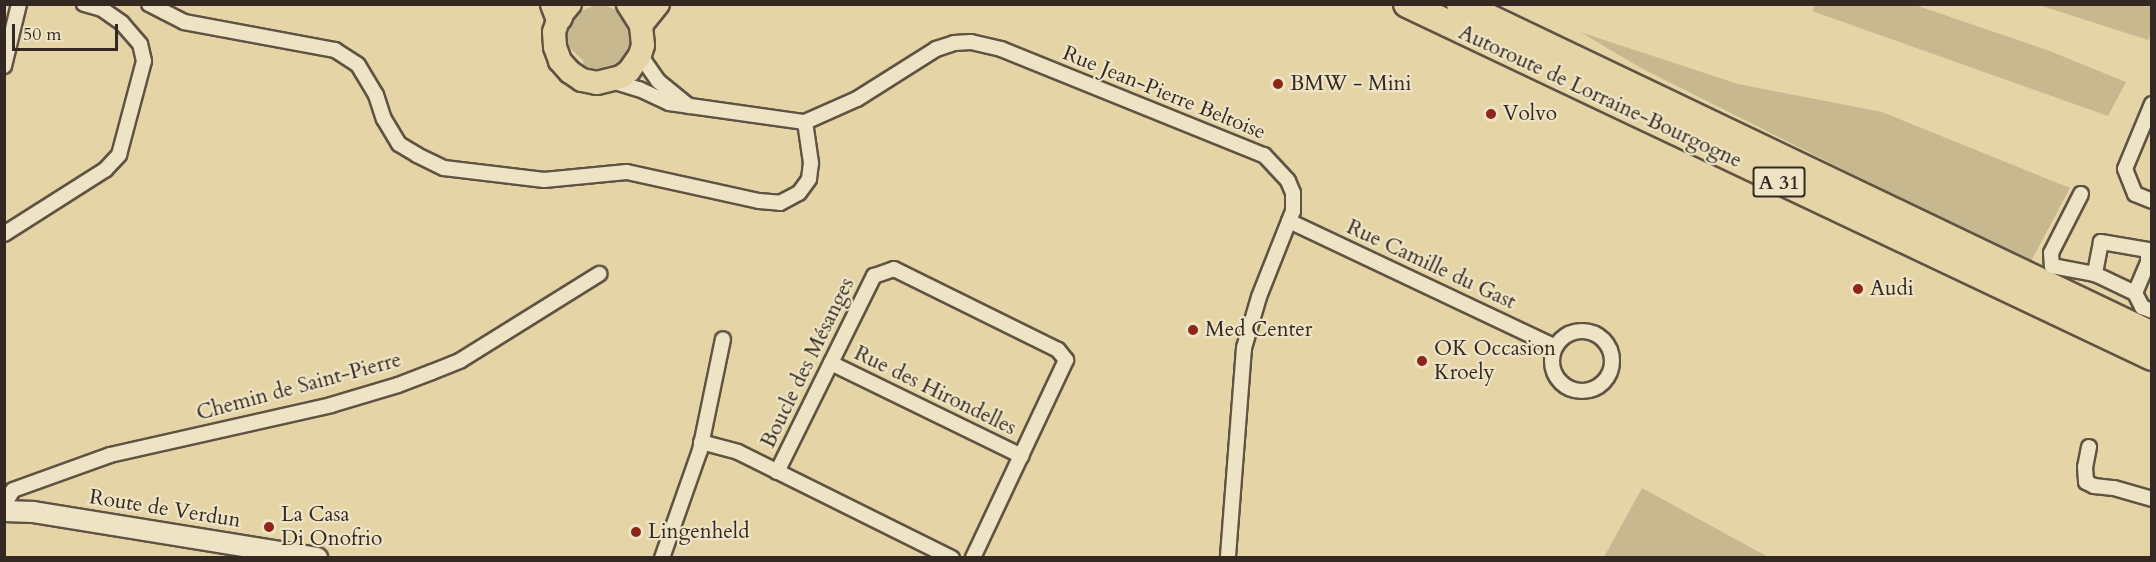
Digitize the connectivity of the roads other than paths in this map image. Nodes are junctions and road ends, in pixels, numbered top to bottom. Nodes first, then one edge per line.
1 (19, 4) edge
2 (84, 4) edge
3 (628, 4) edge
4 (657, 4) edge
5 (1407, 4) edge
6 (1460, 4) edge
7 (1498, 4) edge
8 (155, 6) edge
9 (561, 9) edge
10 (641, 25) junction
11 (640, 55) junction
12 (4, 66) edge
13 (1591, 67) junction
14 (612, 81) junction
15 (2151, 104) edge
16 (689, 106) junction
17 (805, 122) junction
18 (2081, 194) dead end
19 (2151, 201) edge
20 (1289, 221) junction
21 (4, 234) edge
22 (599, 274) dead end
23 (2095, 274) junction
24 (2135, 293) junction
25 (2151, 311) edge
26 (2151, 335) edge
27 (723, 339) dead end
28 (1555, 347) junction
29 (2151, 357) edge
30 (831, 363) junction
31 (701, 441) junction
32 (2089, 447) dead end
33 (1022, 456) junction
34 (777, 472) junction
35 (2151, 500) edge
36 (5, 511) edge
37 (317, 558) edge
38 (662, 558) edge
39 (952, 558) edge
40 (973, 558) edge
41 (1228, 558) edge

1 - 12 street
2 - 21 street
3 - 10 main road
4 - 10 main road
5 - 29 highway, Autoroute de Lorraine-Bourgogne / A 31
6 - 13 highway, Autoroute de Lorraine-Bourgogne / A 31
7 - 13 highway
8 - 17 street
9 - 14 main road
10 - 11 main road
11 - 14 main road
11 - 16 street
13 - 26 highway, Autoroute de Lorraine-Bourgogne / A 31
14 - 16 street
15 - 19 street
16 - 17 street
17 - 20 street, Rue Jean-Pierre Beltoise
18 - 23 street
20 - 28 street, Rue Camille du Gast
20 - 41 street, Rue Jean-Pierre Beltoise
22 - 36 street, Chemin de Saint-Pierre
23 - 24 street
23 - 24 street
24 - 25 street
27 - 31 street
28 - 28 street
30 - 33 street, Rue des Hirondelles
30 - 33 street, Boucle des Mésanges
30 - 34 street, Boucle des Mésanges
31 - 34 street
31 - 38 street
32 - 35 street
33 - 40 street, Boucle des Mésanges
34 - 39 street
36 - 37 main road, Route de Verdun

